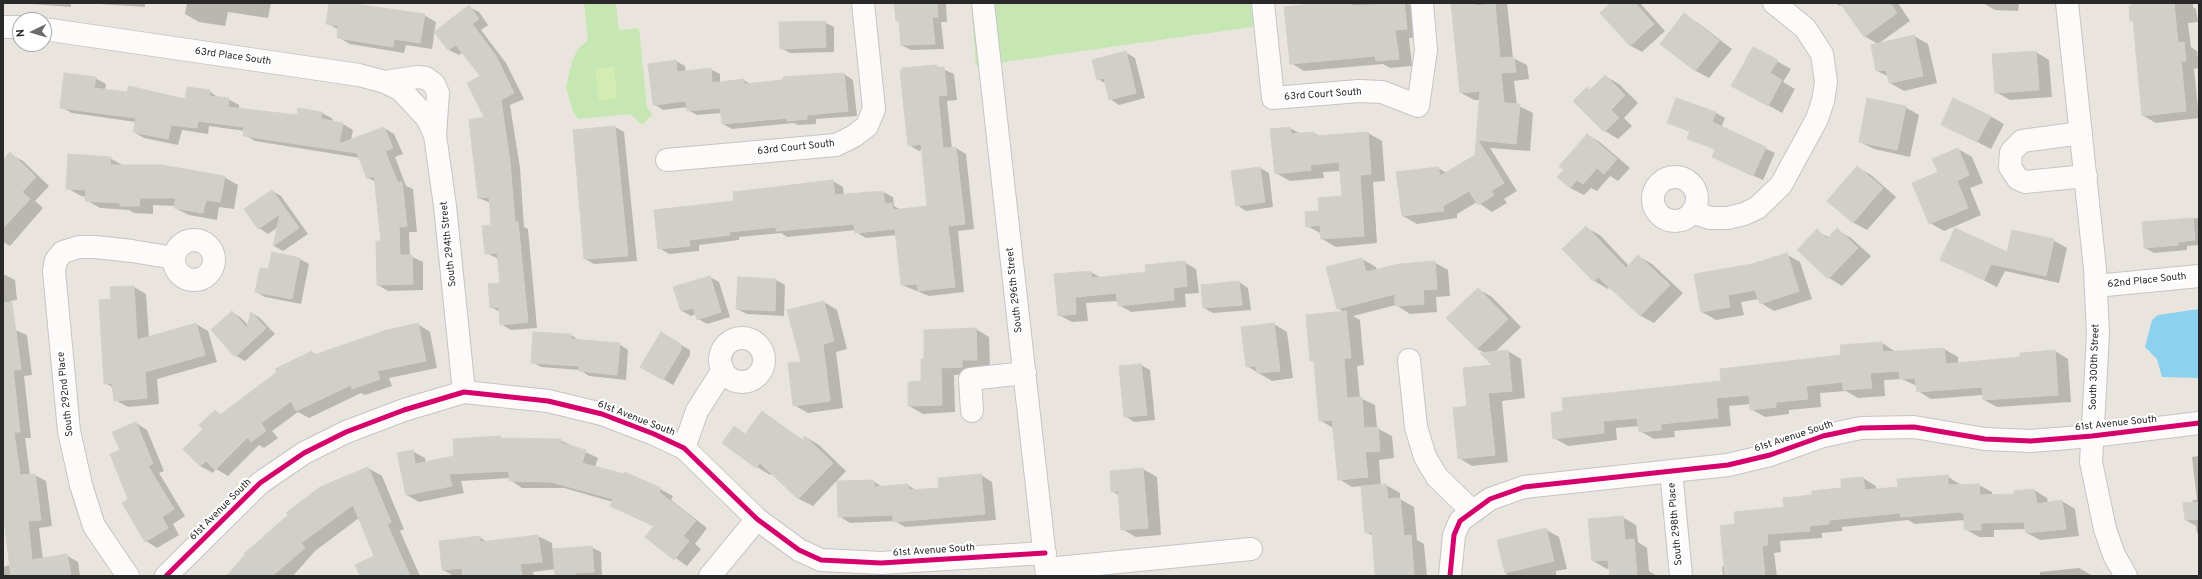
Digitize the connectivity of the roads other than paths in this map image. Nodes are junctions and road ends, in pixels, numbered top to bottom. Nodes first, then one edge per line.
1 (863, 3) edge
2 (983, 3) edge
3 (1264, 3) edge
4 (1422, 3) edge
5 (1774, 3) edge
6 (2067, 3) edge
7 (52, 30) edge
8 (385, 82) junction
9 (414, 102) joint
10 (2081, 133) junction
11 (435, 135) junction
12 (667, 160) dead end
13 (2086, 176) junction
14 (1692, 212) dead end
15 (174, 258) dead end
16 (2199, 276) edge
17 (2096, 286) junction
18 (1409, 360) dead end
19 (723, 370) dead end
20 (1025, 373) junction
21 (464, 392) junction
22 (972, 411) dead end
23 (2199, 423) edge
24 (2092, 436) junction
25 (684, 448) junction
26 (1671, 471) junction
27 (1472, 510) junction
28 (757, 519) junction
29 (1251, 549) dead end
30 (1046, 566) edge
31 (128, 576) edge
32 (166, 576) edge
33 (710, 576) edge
34 (1450, 576) edge
35 (1681, 576) edge
36 (2126, 576) edge

1 - 12 street, 63rd Court South
2 - 20 street, South 296th Street
3 - 4 street, 63rd Court South
5 - 14 street
6 - 10 street, South 300th Street
7 - 8 street, 63rd Place South
8 - 9 street, 63rd Place South
8 - 11 street
9 - 11 street, South 294th Street
10 - 13 street, South 300th Street
10 - 13 street
11 - 21 street, South 294th Street
13 - 17 street, South 300th Street
15 - 31 street, South 292nd Place
16 - 17 street, 62nd Place South
17 - 24 street, South 300th Street
18 - 27 street
19 - 25 street
20 - 22 street
20 - 30 street, South 296th Street
21 - 25 street, 61st Avenue South
21 - 32 street, 61st Avenue South
23 - 24 street, 61st Avenue South
24 - 26 street, 61st Avenue South
24 - 36 street, South 300th Street
25 - 28 street, 61st Avenue South
26 - 27 street, 61st Avenue South
26 - 35 street, South 298th Place
27 - 34 street, 61st Avenue South
28 - 30 street, 61st Avenue South
28 - 33 street
29 - 30 street, 61st Avenue South

